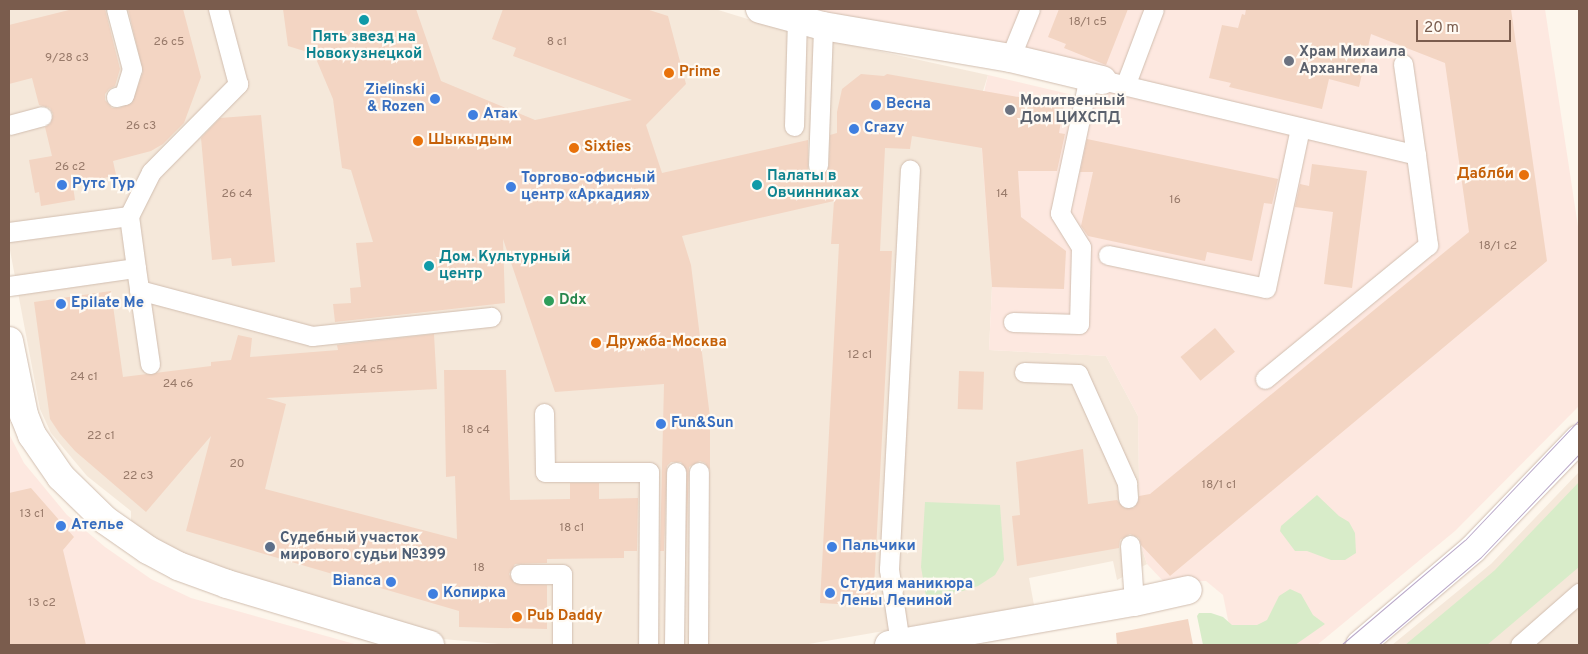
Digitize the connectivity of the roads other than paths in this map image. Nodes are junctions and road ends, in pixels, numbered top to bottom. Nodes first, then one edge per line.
1 (116, 9) edge
2 (218, 9) edge
3 (760, 9) edge
4 (1030, 9) edge
5 (1154, 9) edge
6 (812, 19) edge
7 (1010, 58) junction
8 (1403, 64) dead end
9 (1105, 81) junction
10 (116, 97) dead end
11 (42, 116) dead end
12 (9, 125) edge
13 (794, 126) dead end
14 (1300, 128) junction
15 (1416, 155) junction
16 (818, 165) dead end
17 (910, 170) dead end
18 (129, 216) junction
19 (9, 232) edge
20 (1108, 254) dead end
21 (136, 268) junction
22 (9, 286) edge
23 (139, 290) junction
24 (491, 317) dead end
25 (1013, 322) dead end
26 (9, 341) edge
27 (150, 364) dead end
28 (1024, 372) dead end
29 (1265, 379) dead end
30 (13, 386) edge
31 (544, 413) dead end
32 (1579, 439) edge
33 (676, 472) dead end
34 (700, 472) dead end
35 (1128, 498) dead end
36 (1130, 545) dead end
37 (520, 574) dead end
38 (1188, 590) dead end
39 (1579, 593) edge
40 (1134, 602) junction
41 (895, 644) edge
42 (430, 645) edge
43 (562, 645) edge
44 (648, 645) edge
45 (674, 645) edge
46 (698, 645) edge
47 (1360, 645) edge
48 (1520, 645) edge

1 - 10 lane
2 - 18 lane
3 - 6 street
4 - 7 lane
5 - 9 lane
6 - 7 street
6 - 13 lane
6 - 16 lane
7 - 9 street
8 - 15 lane
9 - 14 lane
9 - 25 lane
11 - 12 lane
14 - 15 lane
14 - 20 lane
15 - 29 lane
17 - 41 lane
18 - 19 lane
18 - 21 lane
21 - 22 lane
21 - 23 lane
23 - 24 lane
23 - 27 lane
26 - 30 street
28 - 35 lane
30 - 42 street
31 - 44 lane
32 - 47 street
33 - 45 lane
34 - 46 lane
36 - 40 lane
37 - 43 lane
38 - 40 street
39 - 48 lane
40 - 41 street

